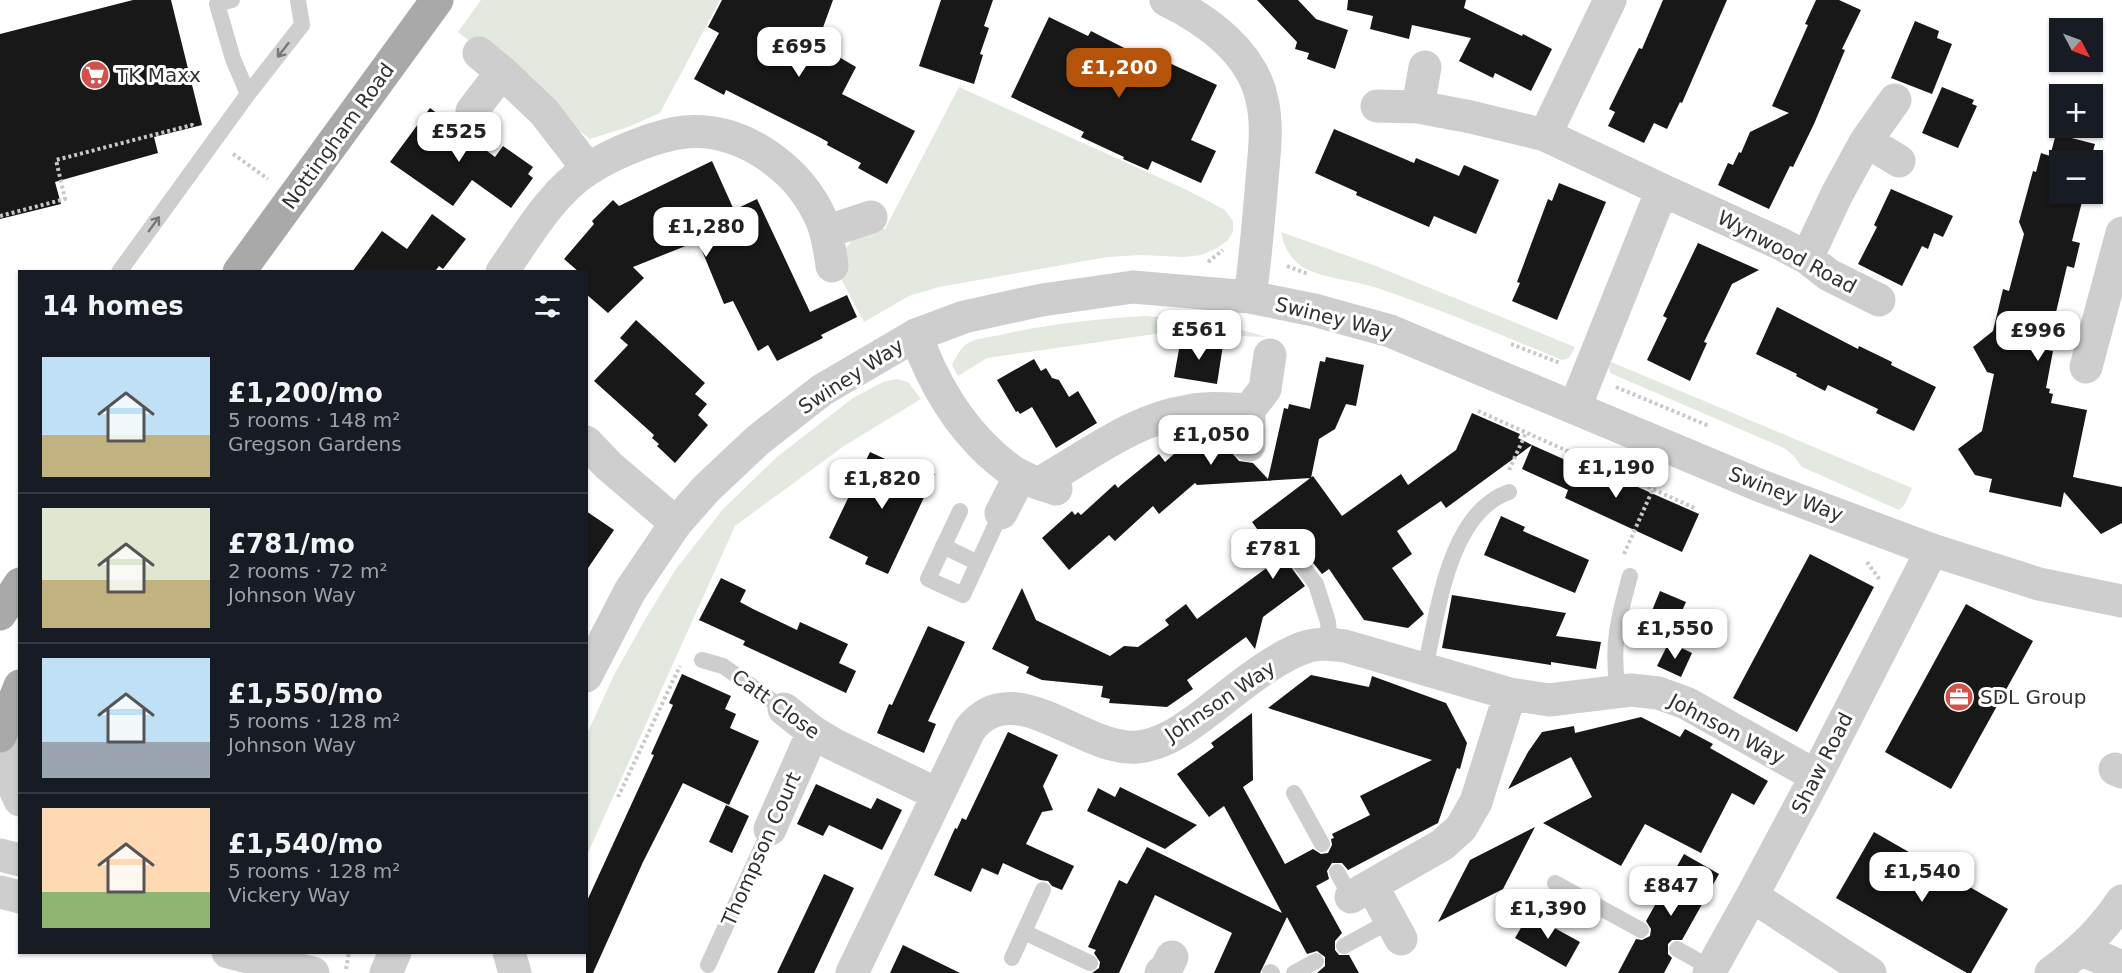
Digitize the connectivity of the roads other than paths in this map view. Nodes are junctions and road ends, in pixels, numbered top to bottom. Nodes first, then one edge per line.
1 (232, 0) edge
2 (298, 0) edge
3 (437, 0) edge
4 (1166, 0) edge
5 (1610, 0) edge
6 (1425, 67) dead end
7 (248, 94) junction
8 (1895, 100) dead end
9 (1377, 106) dead end
10 (1418, 107) junction
11 (472, 111) dead end
12 (1545, 135) junction
13 (1866, 141) junction
14 (1899, 161) dead end
15 (588, 170) junction
16 (1662, 190) junction
17 (871, 216) dead end
18 (826, 232) junction
19 (2122, 233) edge
20 (1807, 258) junction
21 (832, 266) dead end
22 (120, 270) edge
23 (240, 270) edge
24 (504, 270) edge
25 (2115, 288) edge
26 (1250, 297) junction
27 (1879, 300) dead end
28 (916, 334) junction
29 (1270, 355) dead end
30 (2086, 367) dead end
31 (1575, 407) junction
32 (1249, 410) junction
33 (588, 444) edge
34 (1249, 445) dead end
35 (1038, 483) junction
36 (1503, 494) road end
37 (960, 511) dead end
38 (1001, 513) joint
39 (676, 523) junction
40 (1283, 540) dead end
41 (943, 546) junction
42 (1932, 550) junction
43 (978, 563) junction
44 (1630, 576) road end
45 (18, 587) edge
46 (2122, 601) edge
47 (0, 615) edge
48 (1330, 644) junction
49 (702, 660) road end
50 (1425, 668) junction
51 (588, 672) edge
52 (18, 692) edge
53 (1618, 692) junction
54 (1510, 694) junction
55 (784, 709) joint
56 (4, 727) edge
57 (813, 732) junction
58 (1815, 776) junction
59 (1294, 793) dead end
60 (937, 795) junction
61 (18, 796) edge
62 (770, 829) joint
63 (1322, 844) dead end
64 (0, 855) edge
65 (18, 860) edge
66 (1556, 883) dead end
67 (1043, 890) dead end
68 (0, 892) edge
69 (18, 896) edge
70 (1752, 896) junction
71 (2122, 902) edge
72 (1395, 930) joint
73 (1641, 930) dead end
74 (1024, 932) junction
75 (1344, 946) dead end
76 (1677, 949) dead end
77 (2082, 950) junction
78 (236, 954) edge
79 (394, 954) edge
80 (509, 954) edge
81 (1012, 958) dead end
82 (1316, 961) dead end
83 (1090, 963) dead end
84 (708, 965) dead end
85 (2122, 968) edge
86 (1710, 971) edge
87 (313, 973) edge
88 (386, 973) edge
89 (515, 973) edge
90 (852, 973) edge
91 (1294, 973) edge
92 (1870, 973) edge
93 (2051, 973) edge

1 - 7 lane
2 -> 7 lane
3 - 23 main road, Nottingham Road
4 - 26 street
5 - 12 street
6 - 10 street
22 -> 7 lane
8 - 13 street
9 - 10 street, Wynwood Road
10 - 12 street, Wynwood Road
11 - 15 street
12 - 16 street, Wynwood Road
13 - 14 street
13 - 20 street
15 - 18 street
15 - 24 street
16 - 20 street, Wynwood Road
16 - 31 street
17 - 18 street
18 - 21 street
19 - 25 street
20 - 27 street, Wynwood Road
25 - 30 street
26 - 28 street, Swiney Way
26 - 31 street, Swiney Way
28 - 35 street
28 - 39 street, Swiney Way
29 - 32 street
31 - 42 street, Swiney Way
32 - 34 street
32 - 35 street
33 - 39 street
35 - 38 street
36 - 50 lane
37 - 41 lane
38 - 43 lane
39 - 51 street, Swiney Way
40 - 48 lane
41 - 43 lane
41 - 43 lane
42 - 46 street, Swiney Way
42 - 58 street, Shaw Road
44 - 53 lane
45 - 47 main road
48 - 50 street, Johnson Way
48 - 60 street, Johnson Way
49 - 55 lane, Catt Close
50 - 54 street, Johnson Way
52 - 56 main road
53 - 54 street, Johnson Way
53 - 58 street, Johnson Way
54 - 72 street
55 - 57 street, Catt Close
56 - 61 street
57 - 60 street, Catt Close
57 - 62 street, Thompson Court
58 - 70 street, Shaw Road
59 - 63 lane
60 - 90 street, Johnson Way
62 - 84 lane, Thompson Court
64 - 65 street
66 - 73 lane
67 - 74 lane
68 - 69 street
70 - 86 street, Shaw Road
70 - 92 street
71 - 77 street
72 - 75 lane
74 - 81 lane
74 - 83 lane
76 - 86 lane
77 - 85 street
77 - 93 street
78 - 87 street
79 - 88 street
80 - 89 street
82 - 91 lane

